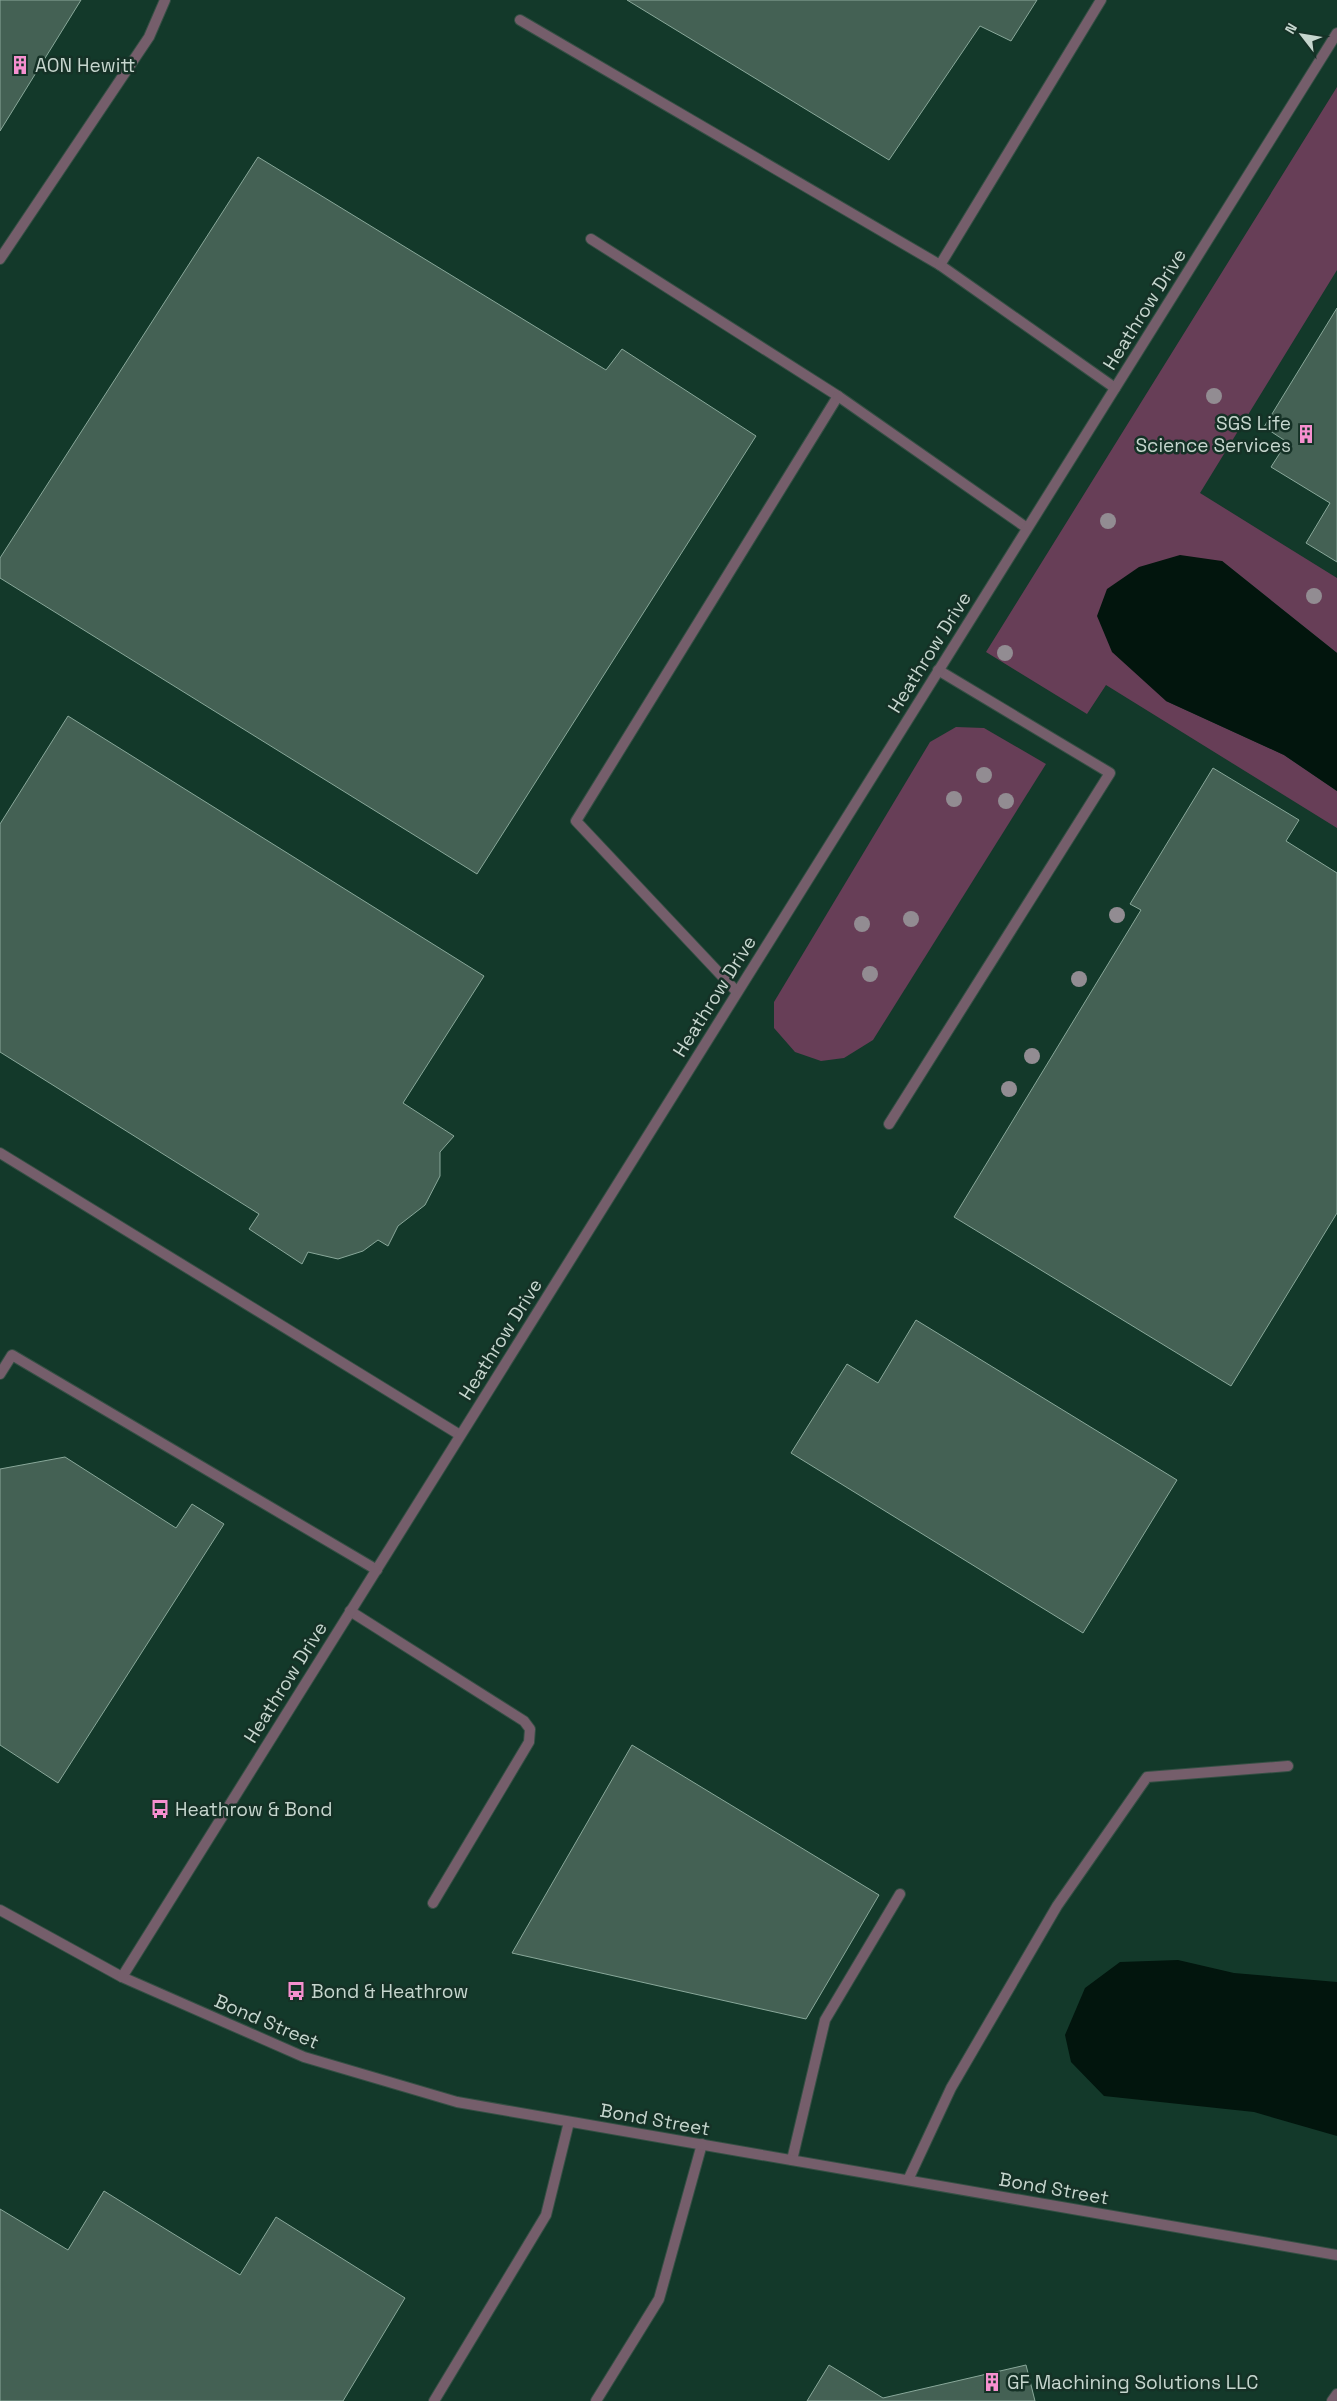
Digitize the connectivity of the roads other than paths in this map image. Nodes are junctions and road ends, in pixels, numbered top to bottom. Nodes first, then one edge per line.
1 (164, 0) edge
2 (1101, 0) edge
3 (520, 20) dead end
4 (1337, 33) edge
5 (591, 240) dead end
6 (0, 259) edge
7 (940, 265) junction
8 (1115, 388) junction
9 (838, 396) junction
10 (1027, 528) junction
11 (938, 670) junction
12 (737, 992) junction
13 (889, 1124) dead end
14 (0, 1153) edge
15 (0, 1374) edge
16 (460, 1435) junction
17 (377, 1570) junction
18 (350, 1611) junction
19 (1288, 1766) dead end
20 (900, 1894) dead end
21 (434, 1903) dead end
22 (0, 1910) edge
23 (122, 1977) junction
24 (569, 2122) junction
25 (702, 2144) junction
26 (792, 2160) junction
27 (908, 2180) junction
28 (1337, 2255) edge
29 (1337, 2394) edge
30 (434, 2401) edge
31 (596, 2401) edge
32 (1332, 2401) edge

1 - 6 street
2 - 7 street
3 - 7 street
4 - 8 street, Heathrow Drive
5 - 9 street
7 - 8 street
8 - 10 street, Heathrow Drive
9 - 10 street
9 - 12 street
10 - 11 street, Heathrow Drive
11 - 12 street, Heathrow Drive
11 - 13 street
12 - 16 street, Heathrow Drive
14 - 16 street
15 - 17 street
16 - 17 street, Heathrow Drive
17 - 18 street, Heathrow Drive
18 - 21 street
18 - 23 street, Heathrow Drive
19 - 27 street
20 - 26 street
22 - 23 street, Bond Street
23 - 24 street, Bond Street
24 - 25 street, Bond Street
24 - 30 street
25 - 26 street, Bond Street
25 - 31 street
26 - 27 street, Bond Street
27 - 28 street, Bond Street
29 - 32 street

